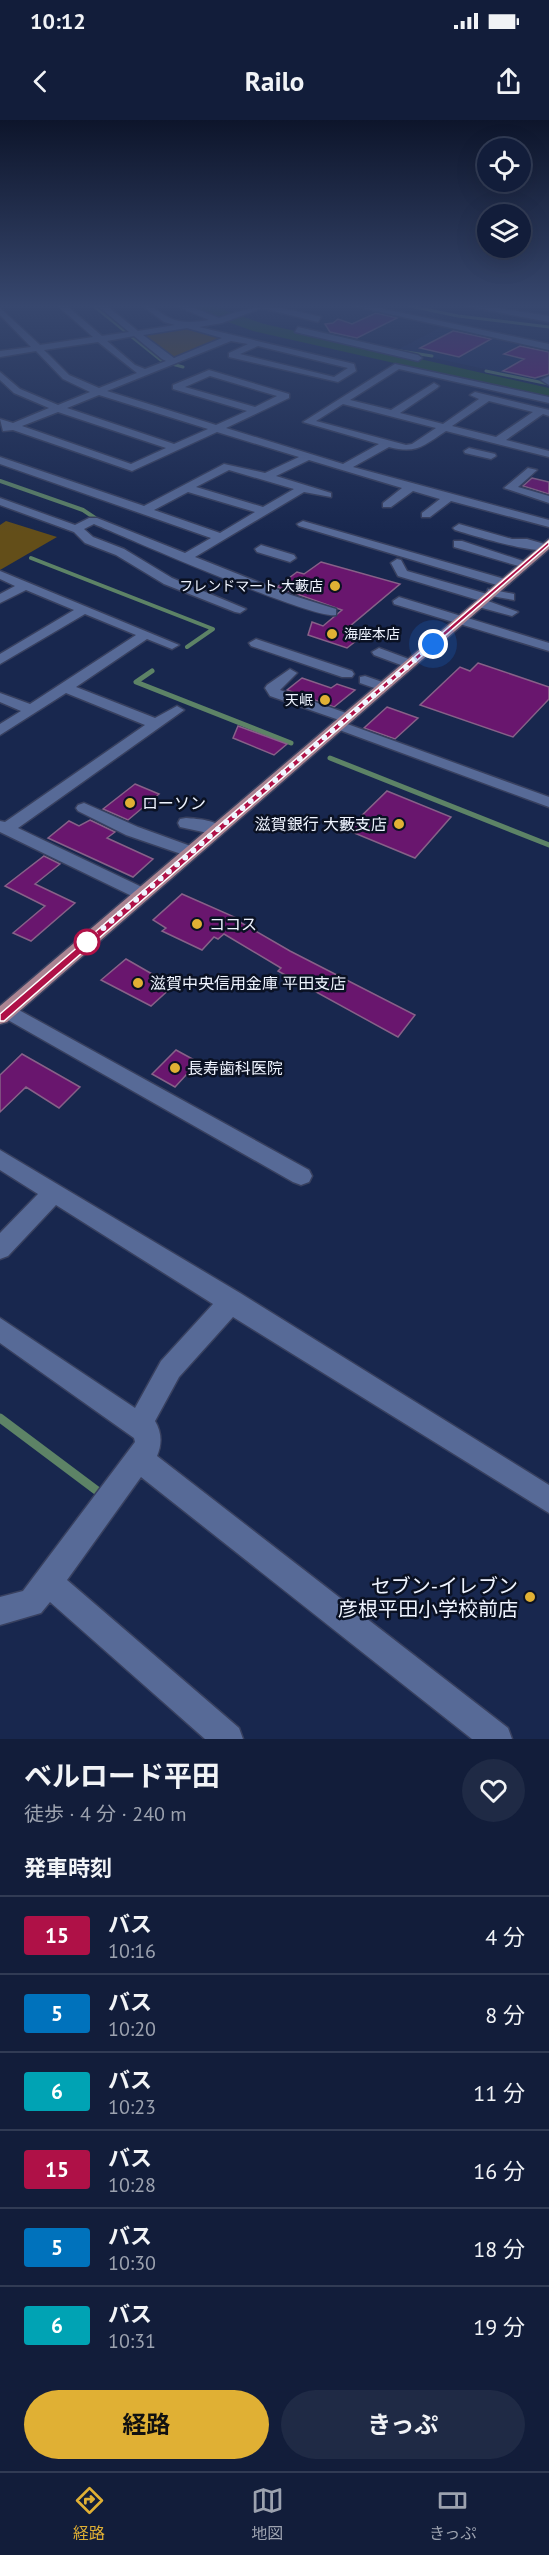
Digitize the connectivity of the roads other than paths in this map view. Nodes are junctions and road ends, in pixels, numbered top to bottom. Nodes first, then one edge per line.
1 (7, 382) edge
2 (77, 382) edge
3 (124, 382) edge
4 (189, 382) edge
5 (238, 382) edge
6 (373, 382) edge
7 (469, 382) edge
8 (538, 385) dead end
9 (434, 386) dead end
10 (549, 388) edge
11 (99, 392) junction
12 (465, 393) dead end
13 (487, 398) junction
14 (549, 400) edge
15 (342, 401) junction
16 (56, 409) junction
17 (255, 410) junction
18 (545, 412) edge
19 (392, 414) junction
20 (0, 422) edge
21 (12, 427) junction
22 (444, 427) junction
23 (216, 428) junction
24 (0, 432) edge
25 (496, 441) junction
26 (388, 443) junction
27 (175, 448) junction
28 (469, 451) dead end
29 (549, 454) edge
30 (492, 456) dead end
31 (307, 457) junction
32 (0, 460) edge
33 (343, 468) junction
34 (532, 471) dead end
35 (266, 477) junction
36 (187, 488) junction
37 (303, 488) junction
38 (410, 488) junction
39 (327, 495) dead end
40 (448, 498) junction
41 (549, 500) edge
42 (0, 501) edge
43 (387, 505) dead end
44 (144, 511) junction
45 (264, 512) junction
46 (426, 515) dead end
47 (303, 524) dead end
48 (549, 524) edge
49 (459, 528) dead end
50 (76, 529) junction
51 (221, 537) junction
52 (458, 544) dead end
53 (546, 546) edge
54 (261, 549) dead end
55 (185, 558) junction
56 (290, 558) dead end
57 (397, 563) dead end
58 (524, 574) junction
59 (0, 575) edge
60 (25, 585) junction
61 (496, 592) junction
62 (0, 599) edge
63 (399, 601) dead end
64 (240, 608) dead end
65 (84, 609) junction
66 (332, 612) dead end
67 (512, 612) dead end
68 (460, 620) junction
69 (146, 634) junction
70 (256, 643) dead end
71 (172, 645) dead end
72 (549, 647) edge
73 (379, 652) dead end
74 (0, 660) edge
75 (410, 664) junction
76 (290, 673) dead end
77 (347, 674) dead end
78 (365, 680) dead end
79 (383, 687) junction
80 (66, 688) junction
81 (0, 697) edge
82 (31, 710) junction
83 (177, 710) dead end
84 (343, 722) junction
85 (156, 724) junction
86 (0, 731) edge
87 (549, 802) edge
88 (84, 808) dead end
89 (186, 823) dead end
90 (3, 828) edge
91 (217, 830) junction
92 (190, 852) junction
93 (142, 894) junction
94 (4, 1014) edge
95 (0, 1159) edge
96 (301, 1176) dead end
97 (54, 1192) junction
98 (0, 1249) edge
99 (232, 1301) junction
100 (0, 1329) edge
101 (139, 1426) junction
102 (139, 1458) junction
103 (549, 1500) edge
104 (48, 1582) junction
105 (0, 1611) edge
106 (228, 1739) edge
107 (497, 1739) edge

1 - 16 street
2 - 11 street
3 - 11 street
4 - 17 street
5 - 17 street
6 - 15 street
7 - 14 street
8 - 10 street
9 - 19 street
11 - 16 street
11 - 23 street
12 - 13 street
13 - 18 street
13 - 22 street
15 - 19 street
15 - 26 street
16 - 21 street
16 - 27 street
17 - 23 street
18 - 25 street
19 - 22 street
20 - 21 street
21 - 24 street
21 - 27 street
22 - 25 street
22 - 26 street
23 - 27 street
23 - 31 street
25 - 29 street
26 - 33 street
28 - 30 street
31 - 33 street
31 - 35 street
32 - 44 street
33 - 38 street
34 - 41 street
35 - 36 street
35 - 37 street
36 - 44 street
36 - 45 street
37 - 39 street
37 - 45 street
38 - 40 street
38 - 43 street
40 - 46 street
40 - 48 street
42 - 50 street
44 - 51 street
45 - 51 street
47 - 61 street
49 - 53 street
50 - 55 street
50 - 64 street
51 - 55 street
52 - 58 street
53 - 58 main road
54 - 56 street
55 - 66 street
57 - 61 street
58 - 61 main road
59 - 60 street
60 - 62 street
60 - 65 street
61 - 67 street
61 - 68 main road
63 - 68 street
65 - 69 street
65 - 74 street
68 - 72 street
68 - 75 main road
69 - 71 street
69 - 80 street
70 - 77 street
73 - 75 street
75 - 79 main road
76 - 84 street
78 - 79 street
79 - 84 main road
80 - 82 street
80 - 85 street
81 - 82 street
82 - 86 street
83 - 85 street
84 - 87 street
84 - 91 main road
85 - 90 street
88 - 92 street
89 - 91 street
90 - 93 street
91 - 92 main road
92 - 93 main road
93 - 94 main road
94 - 96 street
95 - 97 street
97 - 98 street
97 - 99 street
99 - 101 street
99 - 103 street
100 - 101 street
101 - 102 street
102 - 104 street
102 - 107 street
104 - 105 street
104 - 106 street

